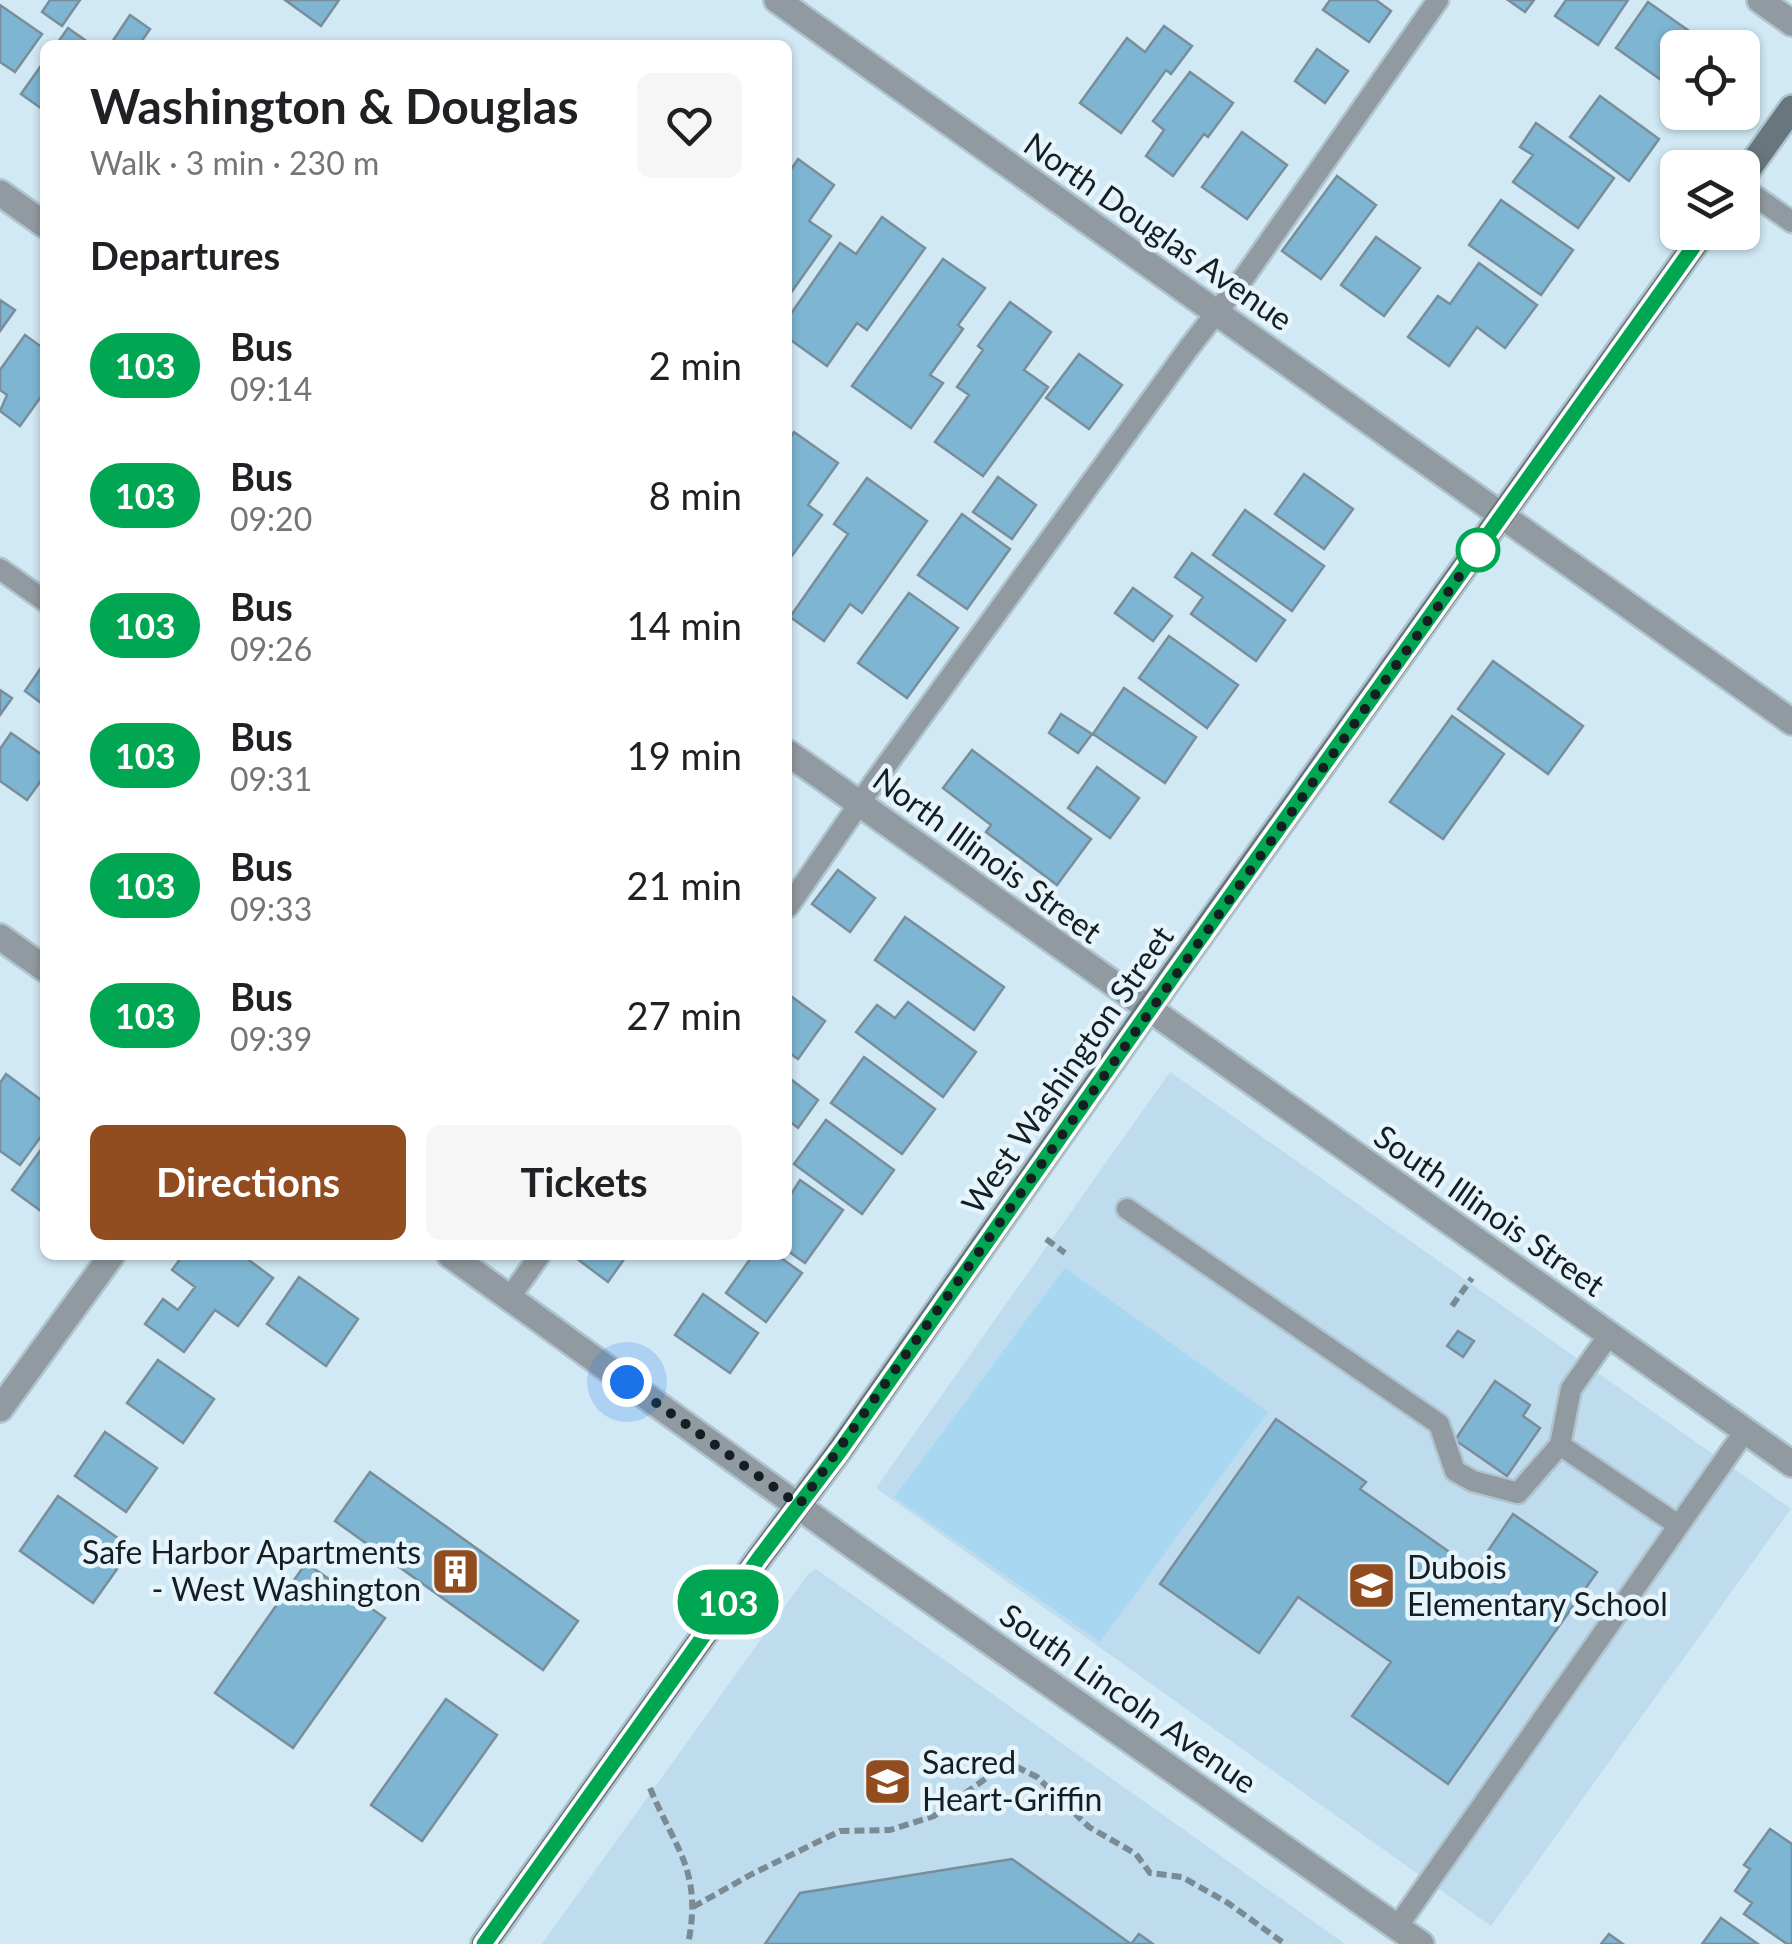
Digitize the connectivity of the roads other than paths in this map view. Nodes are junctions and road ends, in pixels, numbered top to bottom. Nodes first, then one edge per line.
1 (777, 0) edge
2 (1438, 0) edge
3 (1760, 0) edge
4 (1792, 23) edge
5 (1792, 108) edge
6 (1760, 153) edge
7 (0, 193) edge
8 (1760, 200) edge
9 (40, 221) edge
10 (1792, 222) edge
11 (1691, 250) edge
12 (1216, 312) junction
13 (1502, 516) junction
14 (0, 569) edge
15 (40, 597) edge
16 (1792, 722) edge
17 (792, 757) edge
18 (860, 806) junction
19 (792, 902) edge
20 (0, 937) edge
21 (40, 965) edge
22 (1148, 1010) junction
23 (1127, 1209) dead end
24 (108, 1260) edge
25 (457, 1260) edge
26 (536, 1260) edge
27 (510, 1297) junction
28 (1609, 1335) junction
29 (0, 1409) edge
30 (1745, 1431) junction
31 (1560, 1445) junction
32 (1792, 1464) edge
33 (799, 1505) junction
34 (1678, 1524) junction
35 (1396, 1927) junction
36 (484, 1944) edge
37 (1420, 1944) edge

1 - 12 street, North Douglas Avenue
2 - 12 lane
3 - 4 street
5 - 6 street
7 - 9 street
8 - 10 lane
11 - 13 street, West Washington Street
12 - 13 street, North Douglas Avenue
12 - 18 lane
13 - 16 street, North Douglas Avenue
13 - 22 street, West Washington Street
14 - 15 lane
17 - 18 street, North Illinois Street
18 - 19 lane
18 - 22 street, North Illinois Street
20 - 21 street
22 - 28 street, South Illinois Street
22 - 33 street, West Washington Street
23 - 31 lane
24 - 29 street
25 - 27 street, South Lincoln Avenue
26 - 27 lane
27 - 33 street, South Lincoln Avenue
28 - 30 street, South Illinois Street
28 - 31 lane
30 - 32 street, South Illinois Street
30 - 34 lane
31 - 34 lane
33 - 35 street, South Lincoln Avenue
33 - 36 street, West Washington Street
34 - 35 lane
35 - 37 street, South Lincoln Avenue

